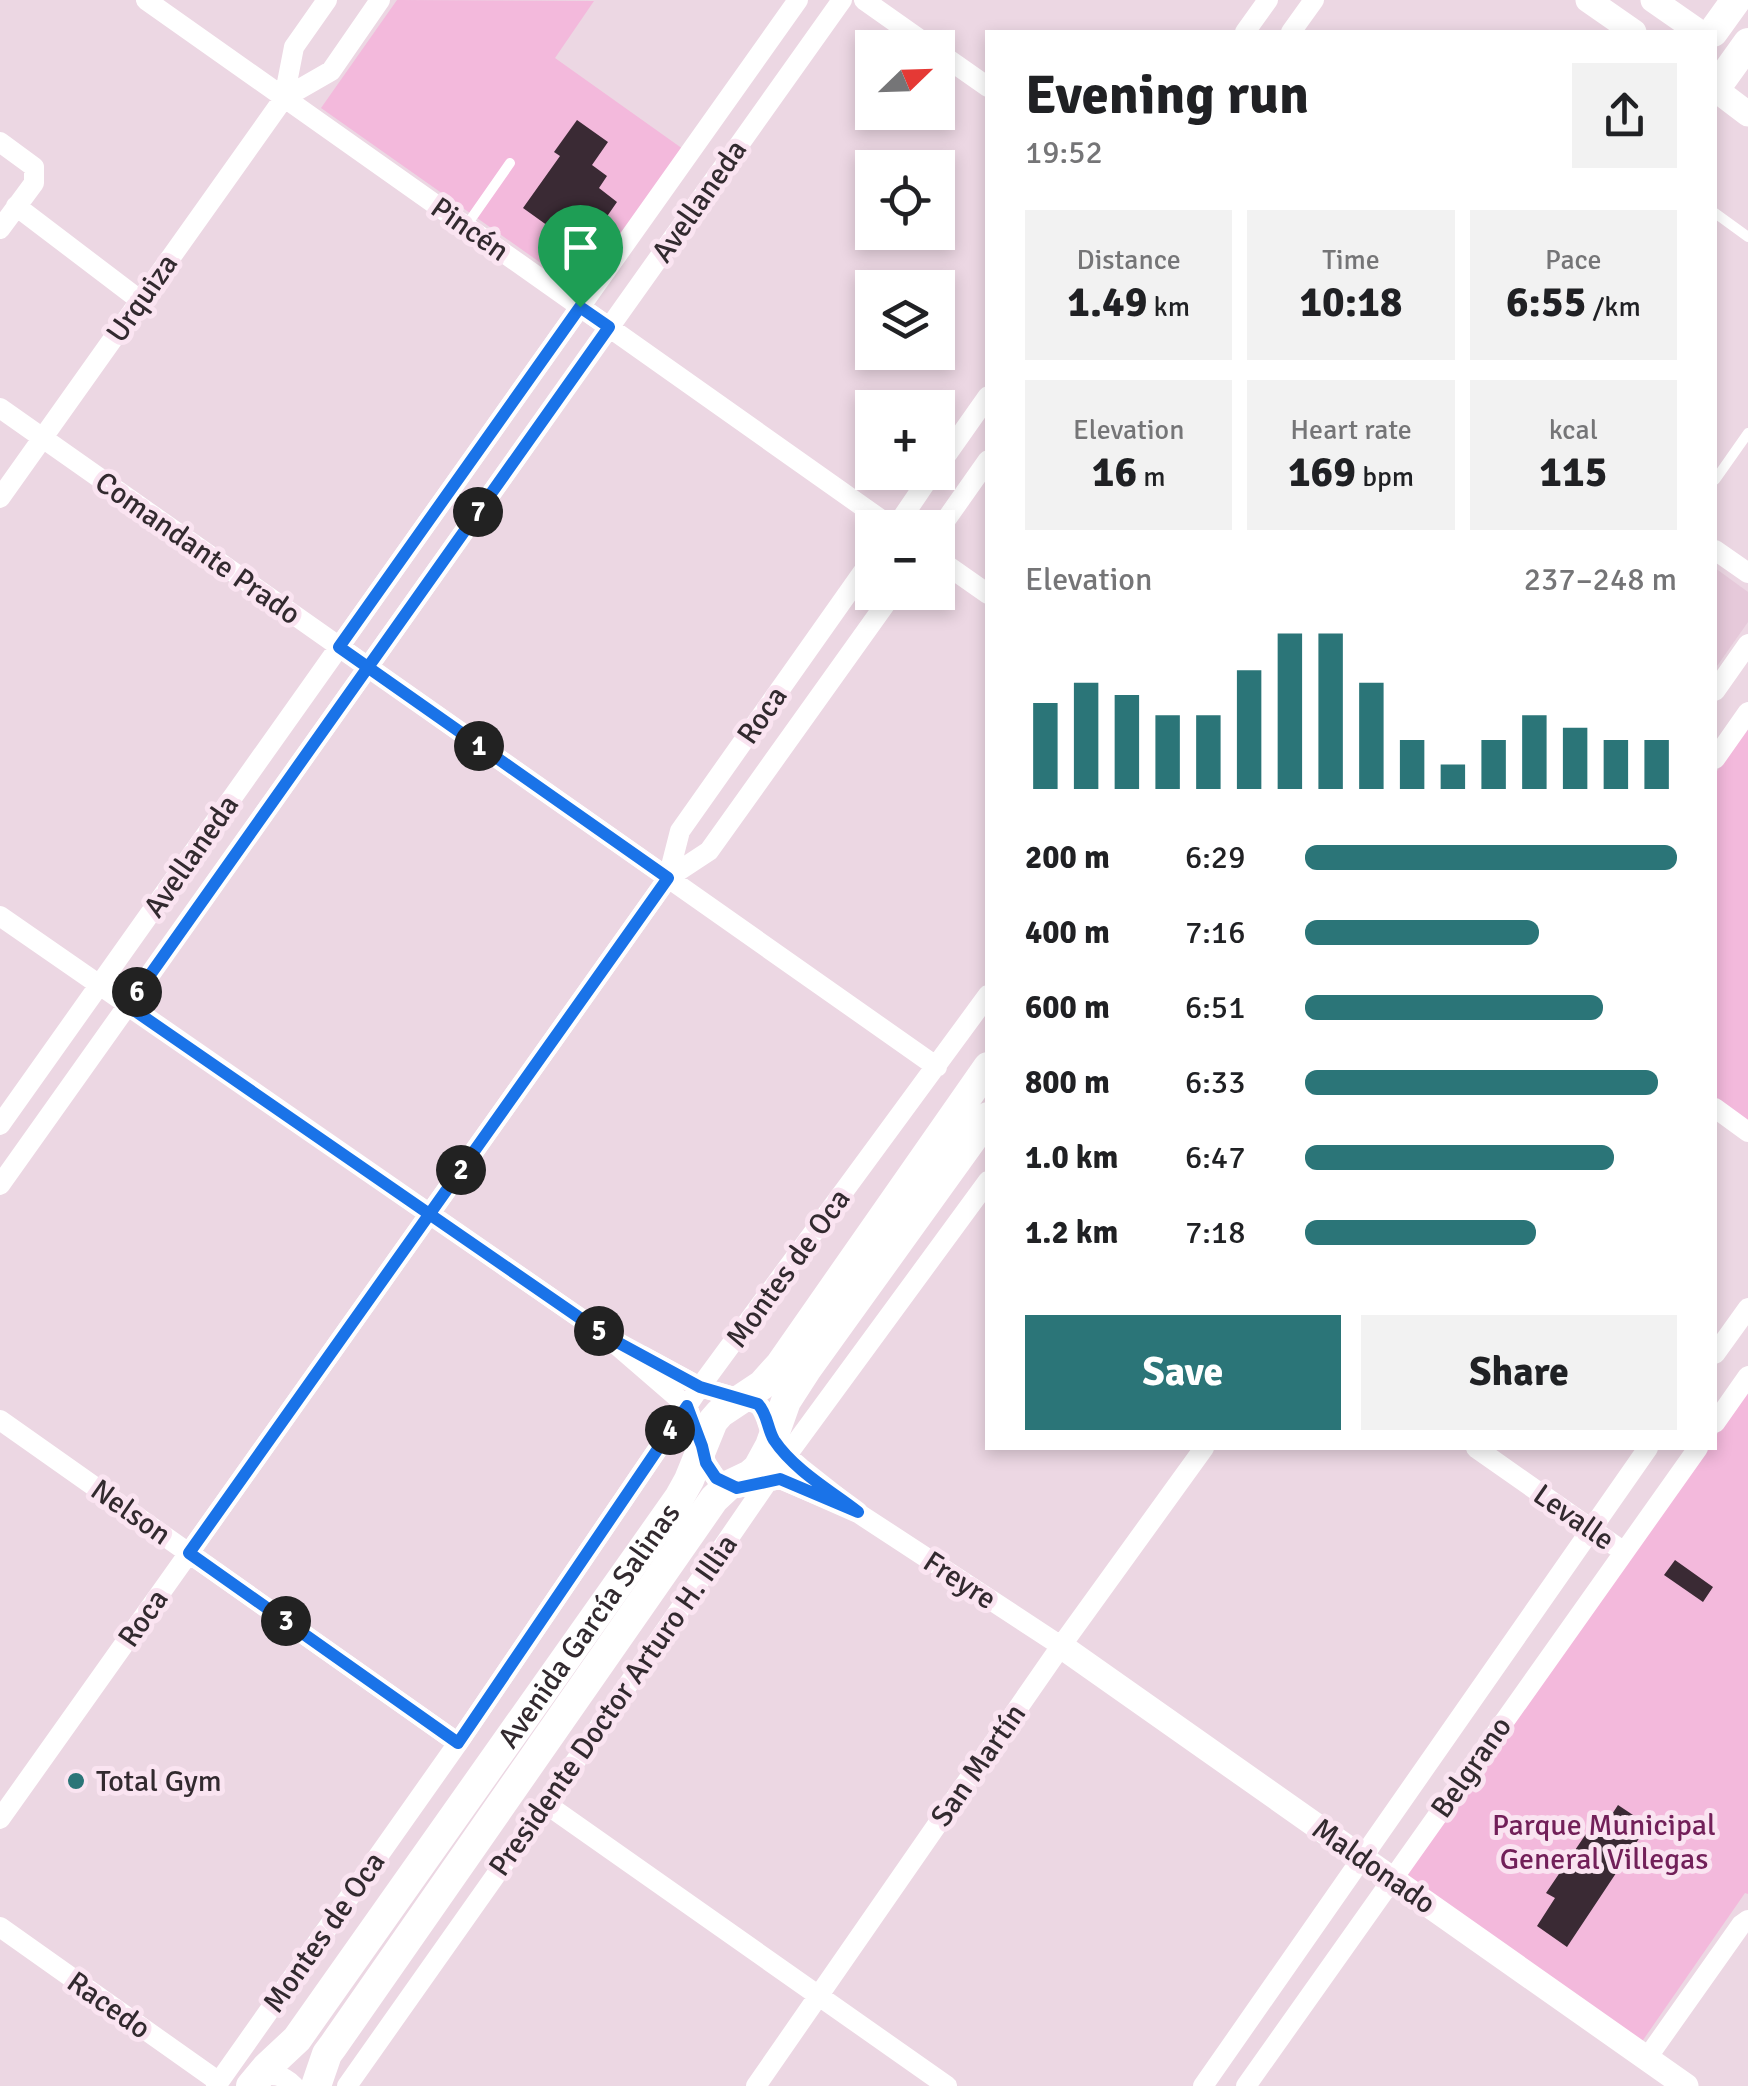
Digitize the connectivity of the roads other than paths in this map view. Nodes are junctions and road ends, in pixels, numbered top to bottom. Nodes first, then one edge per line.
1 (146, 0) edge
2 (327, 0) edge
3 (380, 0) edge
4 (798, 0) edge
5 (842, 0) edge
6 (864, 0) edge
7 (1268, 0) edge
8 (1314, 0) edge
9 (1588, 0) edge
10 (1653, 0) edge
11 (1736, 0) edge
12 (907, 30) edge
13 (1246, 30) edge
14 (1292, 30) edge
15 (1631, 30) edge
16 (1696, 30) edge
17 (1714, 30) edge
18 (1737, 53) edge
19 (955, 64) edge
20 (985, 85) edge
21 (1717, 86) edge
22 (1717, 91) edge
23 (284, 98) junction
24 (1748, 114) edge
25 (0, 142) edge
26 (510, 163) dead end
27 (16, 206) junction
28 (1717, 214) edge
29 (466, 226) junction
30 (0, 229) edge
31 (1748, 237) edge
32 (141, 301) junction
33 (580, 307) junction
34 (609, 327) junction
35 (985, 400) edge
36 (0, 408) edge
37 (1748, 432) edge
38 (42, 439) junction
39 (955, 443) edge
40 (985, 464) edge
41 (1717, 477) edge
42 (0, 498) edge
43 (868, 510) edge
44 (953, 510) edge
45 (1717, 551) edge
46 (955, 571) edge
47 (1748, 573) edge
48 (855, 583) edge
49 (985, 592) edge
50 (881, 610) edge
51 (1748, 644) edge
52 (339, 647) junction
53 (368, 668) junction
54 (1717, 688) edge
55 (1748, 712) edge
56 (1717, 756) edge
57 (668, 878) junction
58 (0, 916) edge
59 (99, 985) junction
60 (985, 1000) edge
61 (128, 1006) junction
62 (937, 1067) junction
63 (985, 1071) edge
64 (1717, 1109) edge
65 (985, 1121) edge
66 (0, 1124) edge
67 (1748, 1132) edge
68 (985, 1185) edge
69 (0, 1186) edge
70 (430, 1213) junction
71 (1748, 1308) edge
72 (606, 1336) junction
73 (1717, 1351) edge
74 (1748, 1376) edge
75 (700, 1387) junction
76 (744, 1398) junction
77 (1742, 1398) edge
78 (687, 1406) junction
79 (0, 1420) edge
80 (1717, 1421) edge
81 (702, 1446) junction
82 (780, 1447) junction
83 (1203, 1450) edge
84 (1479, 1450) edge
85 (1647, 1450) edge
86 (1697, 1450) edge
87 (768, 1480) junction
88 (730, 1485) junction
89 (858, 1512) junction
90 (1590, 1528) junction
91 (1624, 1552) junction
92 (189, 1553) junction
93 (1061, 1646) junction
94 (458, 1743) junction
95 (546, 1804) junction
96 (0, 1819) edge
97 (1362, 1858) junction
98 (1392, 1879) junction
99 (1748, 1920) edge
100 (0, 1928) edge
101 (819, 1994) junction
102 (1646, 2058) junction
103 (255, 2081) edge
104 (219, 2084) edge
105 (294, 2086) edge
106 (316, 2086) edge
107 (347, 2086) edge
108 (756, 2086) edge
109 (947, 2086) edge
110 (1203, 2086) edge
111 (1246, 2086) edge
112 (1686, 2086) edge

1 - 23 street, Pincén
2 - 23 street, Urquiza
3 - 23 street, Urquiza
4 - 33 street, Avellaneda
5 - 34 street, Avellaneda
6 - 12 street
7 - 13 street
8 - 14 street
9 - 15 street
10 - 16 street
11 - 17 main road
18 - 21 main road
19 - 20 street
22 - 24 street
23 - 29 street, Pincén
23 - 32 street, Urquiza
25 - 27 street
26 - 29 lane
27 - 30 street
27 - 32 street
28 - 31 lane
29 - 33 street, Pincén
32 - 38 street, Urquiza
33 - 34 street, Pincén
33 - 52 street, Avellaneda
34 - 43 street, Pincén
34 - 53 street, Avellaneda
35 - 39 street
36 - 38 street, Comandante Prado
37 - 41 lane
38 - 42 street, Urquiza
38 - 52 street, Comandante Prado
40 - 44 street
45 - 47 street
46 - 49 street
48 - 57 street, Roca
50 - 57 street, Roca
51 - 54 street
52 - 53 street, Comandante Prado
52 - 59 street, Avellaneda
53 - 57 street, Comandante Prado
53 - 61 street, Avellaneda
55 - 56 street
57 - 62 street, Comandante Prado
57 - 70 street, Roca
58 - 59 street
59 - 61 street
59 - 66 street, Avellaneda
60 - 62 street, Montes de Oca
61 - 69 street, Avellaneda
61 - 70 street
62 - 75 street, Montes de Oca
63 - 76 main road, Avenida García Salinas
64 - 67 street
65 - 82 main road, Avenida García Salinas
68 - 82 street, Presidente Doctor Arturo H. Illia
70 - 72 street
70 - 92 street, Roca
71 - 73 street
72 - 75 street
72 - 78 street
74 - 77 street
75 - 76 street
75 - 78 street, Montes de Oca
76 - 81 main road, Avenida García Salinas
76 - 82 street, Freyre
77 - 80 street
78 - 81 street
78 - 94 street, Montes de Oca
79 - 92 street, Nelson
81 - 88 street
81 - 103 main road, Avenida García Salinas
82 - 87 street, Presidente Doctor Arturo H. Illia
82 - 88 main road, Avenida García Salinas
82 - 89 street, Freyre
83 - 93 street, San Martín
84 - 90 street, Levalle
85 - 90 street, Belgrano
86 - 91 street, Belgrano
87 - 88 street, Freyre
87 - 89 street, Freyre
87 - 95 street, Presidente Doctor Arturo H. Illia
88 - 106 main road, Avenida García Salinas
89 - 93 street, Freyre
90 - 91 street, Levalle
90 - 97 street, Belgrano
91 - 98 street, Belgrano
92 - 94 street, Nelson
92 - 96 street, Roca
93 - 97 street, Maldonado
93 - 101 street, San Martín
94 - 104 street, Montes de Oca
95 - 101 street
95 - 107 street, Presidente Doctor Arturo H. Illia
97 - 98 street, Maldonado
97 - 110 street, Belgrano
98 - 102 street, Maldonado
98 - 111 street, Belgrano
99 - 102 street
100 - 104 street, Racedo
101 - 108 street, San Martín
101 - 109 street
102 - 112 street, Maldonado
103 - 104 street
103 - 105 street

